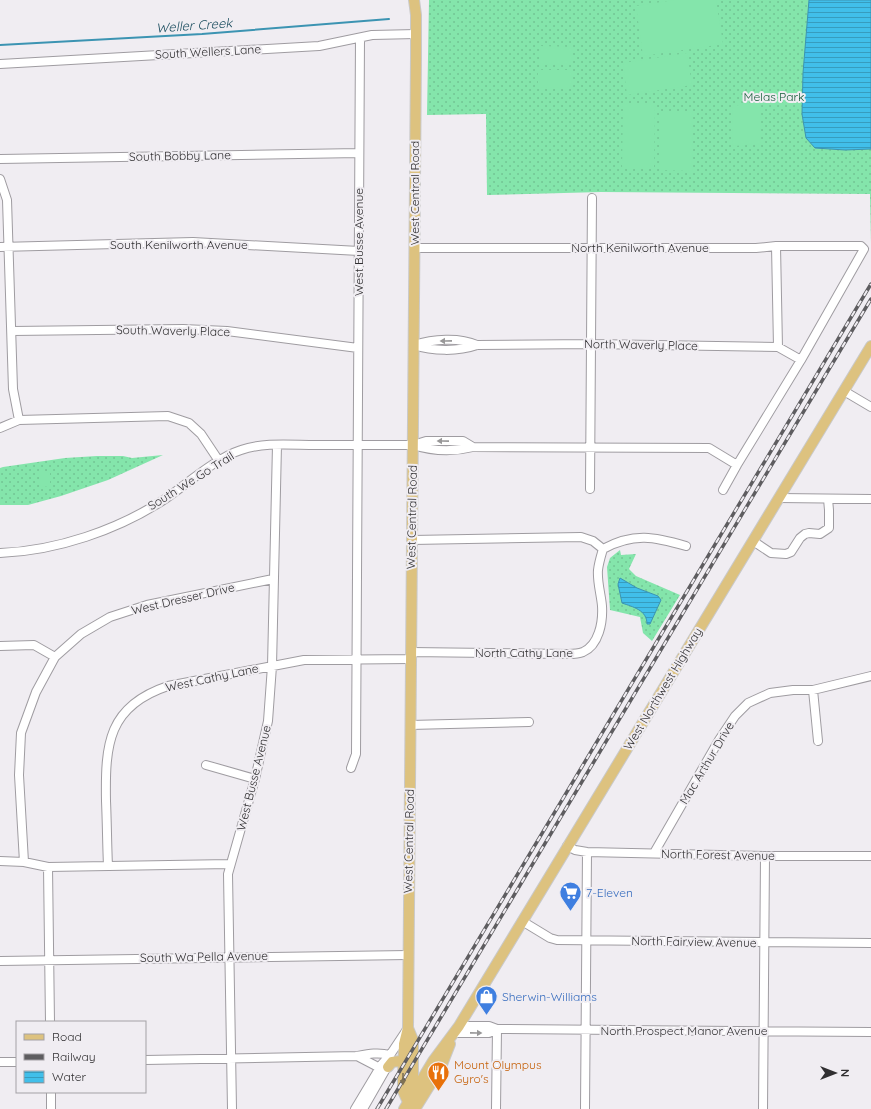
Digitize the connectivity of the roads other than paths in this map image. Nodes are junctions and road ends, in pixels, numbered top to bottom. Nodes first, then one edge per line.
1 (416, 2) edge
2 (416, 34) junction
3 (360, 38) junction
4 (0, 64) edge
5 (359, 153) junction
6 (0, 159) edge
7 (0, 180) edge
8 (592, 198) dead end
9 (776, 246) junction
10 (4, 247) edge
11 (414, 248) junction
12 (592, 248) junction
13 (359, 251) junction
14 (12, 331) junction
15 (591, 344) junction
16 (413, 345) junction
17 (871, 346) edge
18 (778, 347) junction
19 (358, 348) junction
20 (801, 360) junction
21 (844, 391) junction
22 (871, 407) edge
23 (18, 420) junction
24 (0, 428) edge
25 (277, 445) junction
26 (413, 445) junction
27 (357, 446) junction
28 (590, 447) junction
29 (219, 461) junction
30 (737, 464) junction
31 (590, 489) dead end
32 (723, 490) dead end
33 (779, 498) junction
34 (828, 499) junction
35 (871, 499) edge
36 (412, 540) junction
37 (753, 541) junction
38 (686, 546) dead end
39 (603, 549) junction
40 (0, 553) edge
41 (273, 579) junction
42 (0, 646) edge
43 (411, 656) junction
44 (55, 657) junction
45 (357, 660) junction
46 (272, 666) junction
47 (871, 676) edge
48 (813, 690) junction
49 (529, 722) dead end
50 (410, 725) junction
51 (818, 741) dead end
52 (206, 765) dead end
53 (351, 768) dead end
54 (255, 779) junction
55 (567, 846) junction
56 (587, 852) junction
57 (654, 853) junction
58 (764, 856) junction
59 (871, 856) edge
60 (0, 861) edge
61 (24, 862) junction
62 (230, 864) junction
63 (108, 866) junction
64 (48, 867) junction
65 (522, 922) junction
66 (586, 941) junction
67 (764, 943) junction
68 (871, 943) edge
69 (408, 955) junction
70 (230, 957) junction
71 (50, 960) junction
72 (0, 961) edge
73 (50, 1021) edge
74 (408, 1028) junction
75 (457, 1029) junction
76 (497, 1030) junction
77 (586, 1030) junction
78 (764, 1031) junction
79 (871, 1032) edge
80 (390, 1055) junction
81 (357, 1056) junction
82 (232, 1059) junction
83 (146, 1060) edge
84 (0, 1062) edge
85 (16, 1062) edge
86 (403, 1063) junction
87 (384, 1068) junction
88 (413, 1069) junction
89 (425, 1074) junction
90 (51, 1093) edge
91 (409, 1107) edge
92 (52, 1109) edge
93 (232, 1109) edge
94 (355, 1109) edge
95 (363, 1109) edge
96 (496, 1109) edge
97 (585, 1109) edge
98 (763, 1109) edge

1 - 2 main road, West Central Road
2 - 3 street, South Wellers Lane
2 - 11 main road, West Central Road
3 - 4 street, South Wellers Lane
3 - 5 street, West Busse Avenue
5 - 6 street, South Bobby Lane
5 - 13 street, West Busse Avenue
7 - 10 street
8 - 12 street
9 - 12 street, North Kenilworth Avenue
9 - 18 street
9 - 20 street, North Kenilworth Avenue
10 - 13 street, South Kenilworth Avenue
10 - 14 street
11 - 12 street, North Kenilworth Avenue
11 - 16 main road, West Central Road
12 - 15 street
13 - 19 street, West Busse Avenue
14 - 19 street, South Waverly Place
14 - 23 street
15 - 16 street, North Waverly Place
15 - 18 street, North Waverly Place
15 - 28 street
16 - 26 main road, West Central Road
17 - 21 main road, West Northwest Highway
18 - 20 street, North Waverly Place
19 - 27 street, West Busse Avenue
20 - 30 street
21 - 22 street
21 - 33 main road, West Northwest Highway
23 - 24 street
23 - 29 street
25 - 27 street, South We Go Trail
25 - 29 street, South We Go Trail
25 - 41 street, West Busse Avenue
26 - 27 street, South We Go Trail
26 - 28 street, South We Go Trail
26 - 36 main road, West Central Road
27 - 45 street, West Busse Avenue
28 - 30 street, South We Go Trail
28 - 31 street
29 - 40 street, South We Go Trail
30 - 32 street
33 - 34 street
33 - 37 main road, West Northwest Highway
34 - 35 street
34 - 37 street
36 - 39 street
36 - 43 main road, West Central Road
37 - 55 main road, West Northwest Highway
38 - 39 street
39 - 43 street, North Cathy Lane
41 - 44 street, West Dresser Drive
41 - 46 street, West Busse Avenue
42 - 44 street
43 - 45 street, North Cathy Lane
43 - 50 main road, West Central Road
44 - 61 street, West Dresser Drive
45 - 46 street, West Cathy Lane
45 - 53 street, West Busse Avenue
46 - 54 street, West Busse Avenue
46 - 63 street, West Cathy Lane
47 - 48 street, Mac Arthur Drive
48 - 51 street
48 - 57 street, Mac Arthur Drive
49 - 50 street
50 - 69 main road, West Central Road
52 - 54 street
54 - 62 street, West Busse Avenue
55 - 56 street, North Forest Avenue
55 - 65 main road, West Northwest Highway
56 - 57 street, North Forest Avenue
56 - 66 street
57 - 58 street, North Forest Avenue
58 - 59 street, North Forest Avenue
58 - 67 street
60 - 61 street
61 - 64 street
62 - 63 street
62 - 70 street, West Busse Avenue
63 - 64 street
64 - 71 street
65 - 66 street, North Fairview Avenue
65 - 75 main road, West Northwest Highway
66 - 67 street, North Fairview Avenue
66 - 77 street
67 - 68 street, North Fairview Avenue
67 - 78 street
69 - 70 street, South Wa Pella Avenue
69 - 74 main road, West Central Road
70 - 71 street, South Wa Pella Avenue
70 - 82 street, West Busse Avenue
71 - 72 street, South Wa Pella Avenue
71 - 73 street
74 - 80 street
74 - 86 main road, West Central Road
74 - 88 main road, West Central Road
75 - 76 street, North Prospect Manor Avenue
75 - 89 main road, West Northwest Highway
75 - 91 main road, West Northwest Highway
76 - 77 street, North Prospect Manor Avenue
76 - 96 street
77 - 78 street, North Prospect Manor Avenue
77 - 97 street
78 - 79 street, North Prospect Manor Avenue
78 - 98 street
80 - 81 street
80 - 87 street
81 - 82 street
81 - 87 street
82 - 83 street
82 - 93 street, West Busse Avenue
84 - 85 street
86 - 87 main road
86 -> 91 main road, West Central Road
87 - 94 street
87 - 95 street
88 - 89 main road
88 - 91 main road, West Central Road
89 - 91 main road, West Northwest Highway
90 - 92 street

